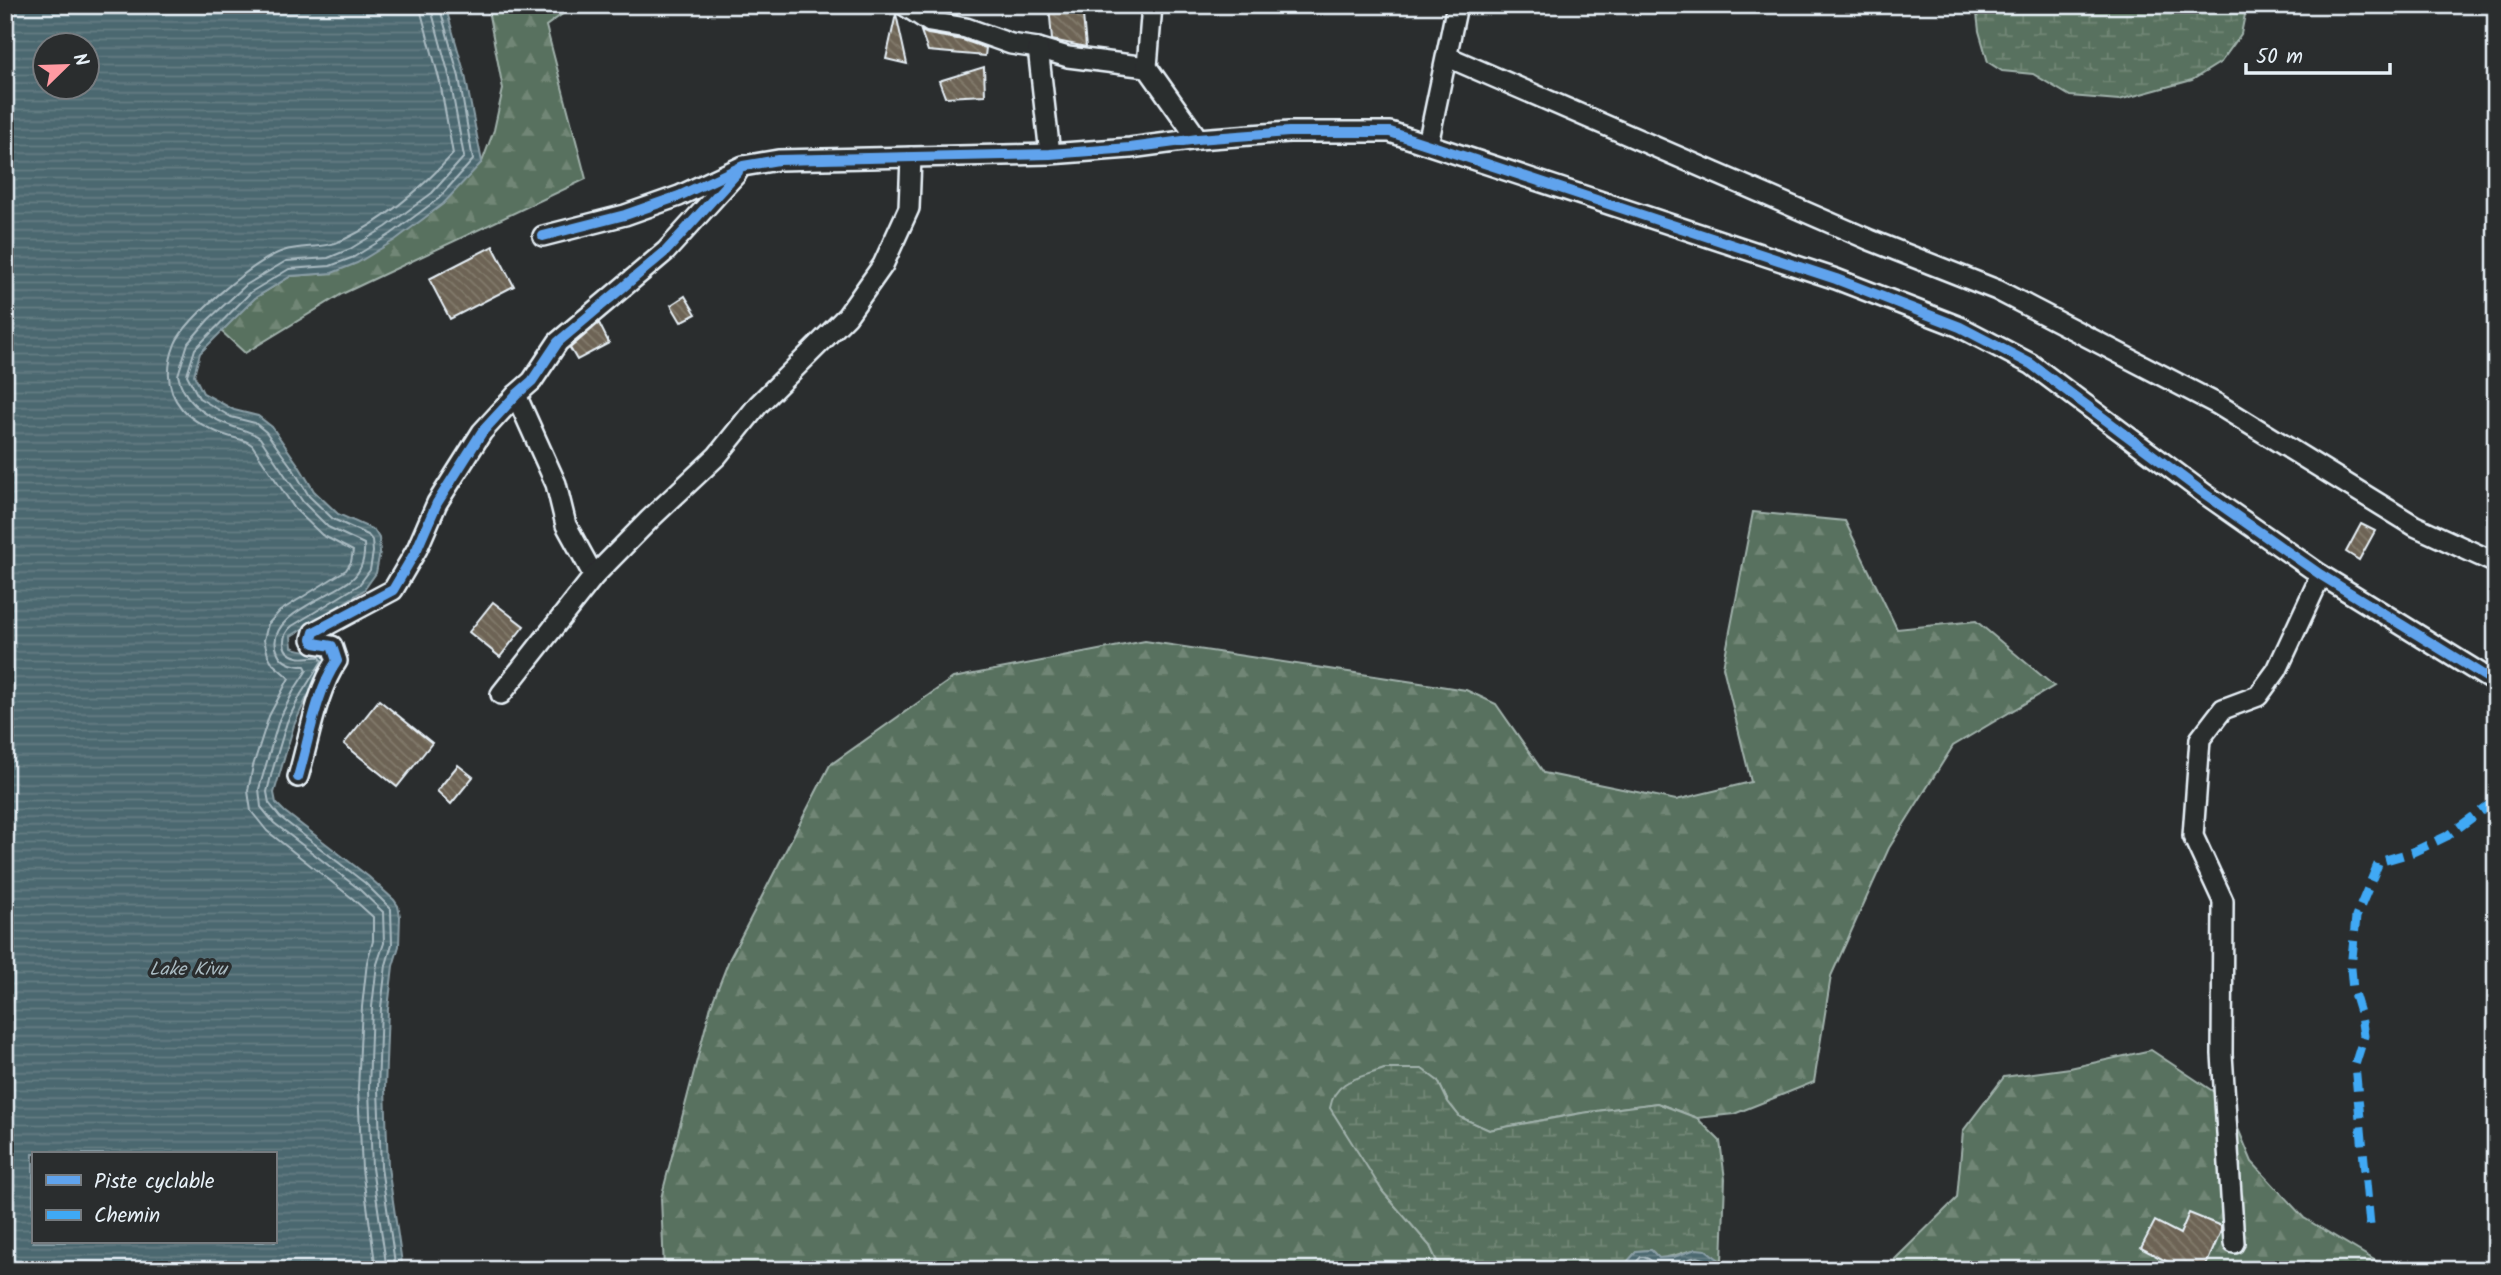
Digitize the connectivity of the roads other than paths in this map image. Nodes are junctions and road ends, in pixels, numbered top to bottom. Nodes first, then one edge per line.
1 (904, 5) edge
2 (1152, 5) edge
3 (1457, 5) edge
4 (1038, 48) junction
5 (1448, 57) junction
6 (1147, 67) junction
7 (1198, 139) junction
8 (1428, 144) junction
9 (1050, 154) junction
10 (911, 158) junction
11 (743, 166) junction
12 (543, 236) dead end
13 (516, 395) junction
14 (2496, 563) edge
15 (2321, 575) junction
16 (594, 576) junction
17 (2496, 683) edge
18 (501, 694) dead end
19 (298, 777) dead end
20 (2234, 1243) dead end

1 - 4 street
2 - 6 street
3 - 5 street
4 - 6 street
4 - 9 street
5 - 8 street
5 - 14 street
6 - 7 street
7 - 8 street
7 - 9 street
8 - 15 street
9 - 10 street
10 - 11 street
10 - 16 street
11 - 12 street
11 - 13 street
13 - 16 street
13 - 19 street
15 - 17 street
15 - 20 street
16 - 18 street

